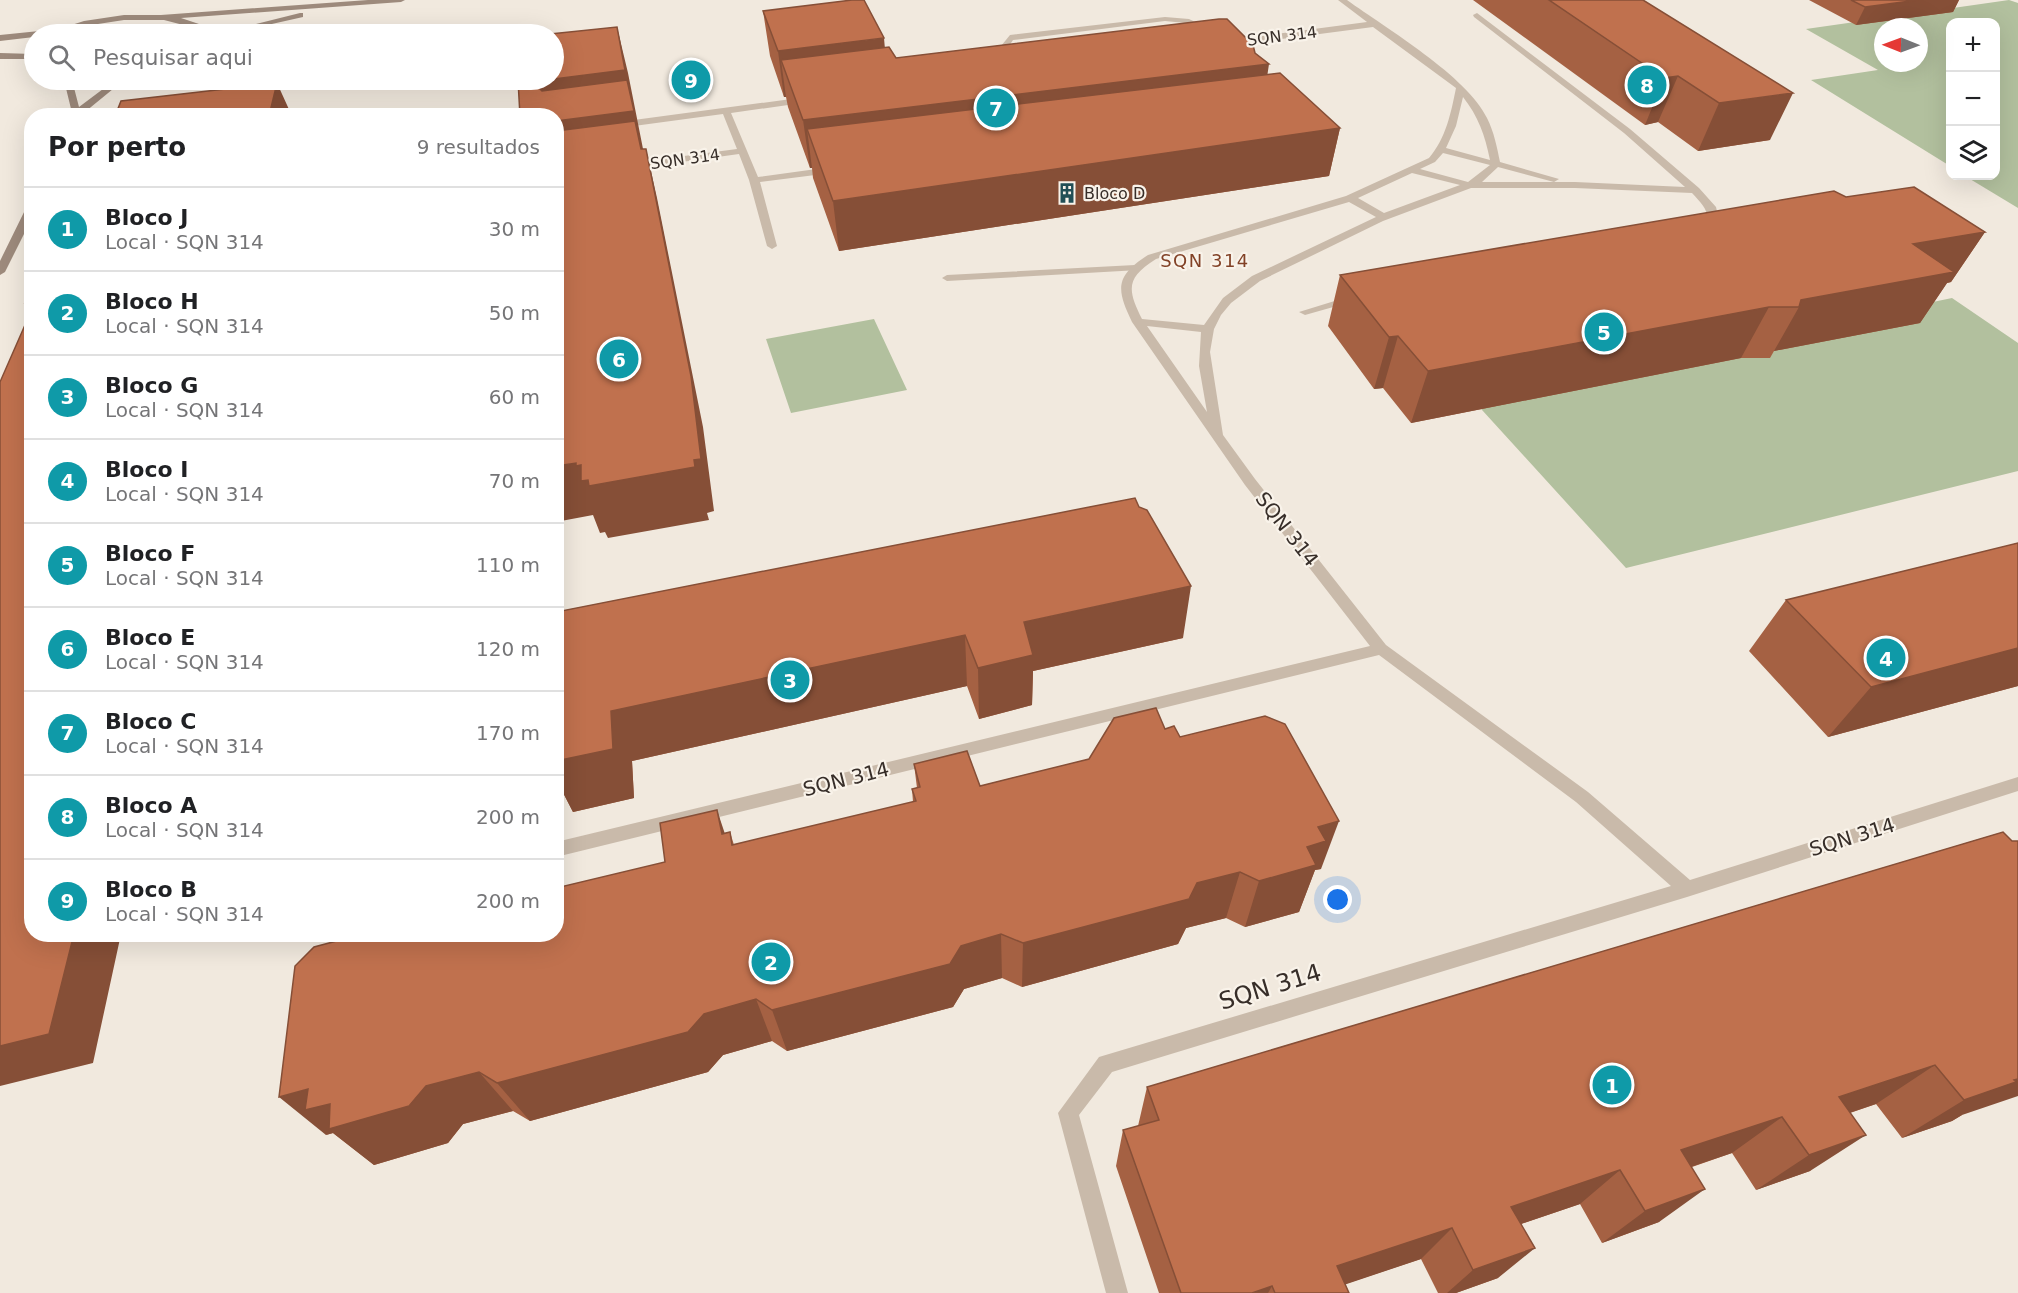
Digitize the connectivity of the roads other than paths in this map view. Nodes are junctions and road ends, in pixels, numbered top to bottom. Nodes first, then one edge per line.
1 (401, 0) edge
2 (1342, 0) edge
3 (335, 6) junction
4 (1477, 15) dead end
5 (164, 17) junction
6 (99, 24) edge
7 (192, 24) edge
8 (261, 24) edge
9 (1374, 24) junction
10 (1217, 33) edge
11 (24, 36) edge
12 (0, 38) edge
13 (1227, 38) edge
14 (1237, 42) junction
15 (1213, 45) edge
16 (0, 56) edge
17 (24, 57) edge
18 (1003, 72) edge
19 (1461, 87) junction
20 (70, 90) edge
21 (107, 90) edge
22 (818, 98) edge
23 (74, 108) edge
24 (83, 108) edge
25 (726, 111) junction
26 (613, 125) edge
27 (1442, 150) junction
28 (742, 151) junction
29 (1496, 164) junction
30 (614, 168) edge
31 (847, 168) edge
32 (1411, 170) junction
33 (754, 180) junction
34 (1470, 185) junction
35 (1575, 185) junction
36 (1695, 190) junction
37 (1350, 198) junction
38 (1383, 216) junction
39 (24, 222) edge
40 (1699, 237) edge
41 (772, 246) dead end
42 (1135, 268) junction
43 (0, 272) edge
44 (947, 278) dead end
45 (1362, 296) edge
46 (1305, 312) dead end
47 (1138, 322) junction
48 (1208, 329) junction
49 (1219, 436) junction
50 (1381, 648) junction
51 (2018, 784) edge
52 (564, 848) edge
53 (1687, 889) junction
54 (1117, 1293) edge

1 - 3 street
2 - 9 street
3 - 5 street
3 - 8 street
4 - 36 street
5 - 6 street
5 - 7 street
9 - 14 street, SQN 314
9 - 19 street
10 - 18 street
11 - 12 street
13 - 14 street
14 - 15 street, SQN 314
16 - 17 street
19 - 27 street
19 - 29 street
20 - 23 street
21 - 24 street
22 - 25 street
25 - 26 street
25 - 28 street, SQN 314
27 - 29 street
27 - 32 street
28 - 30 street, SQN 314
28 - 33 street, SQN 314
29 - 34 street
29 - 35 street
31 - 33 street
32 - 34 street
32 - 37 street
33 - 41 street, SQN 314
34 - 35 street
34 - 38 street
35 - 36 street
36 - 40 street
37 - 38 street
37 - 42 street
38 - 48 street
39 - 43 street
42 - 44 street
42 - 47 street, SQN 314
45 - 46 street
47 - 48 street
47 - 49 street, SQN 314
48 - 49 street, SQN 314
49 - 50 street, SQN 314
50 - 52 street, SQN 314
50 - 53 street, SQN 314
51 - 53 street, SQN 314
53 - 54 street, SQN 314

